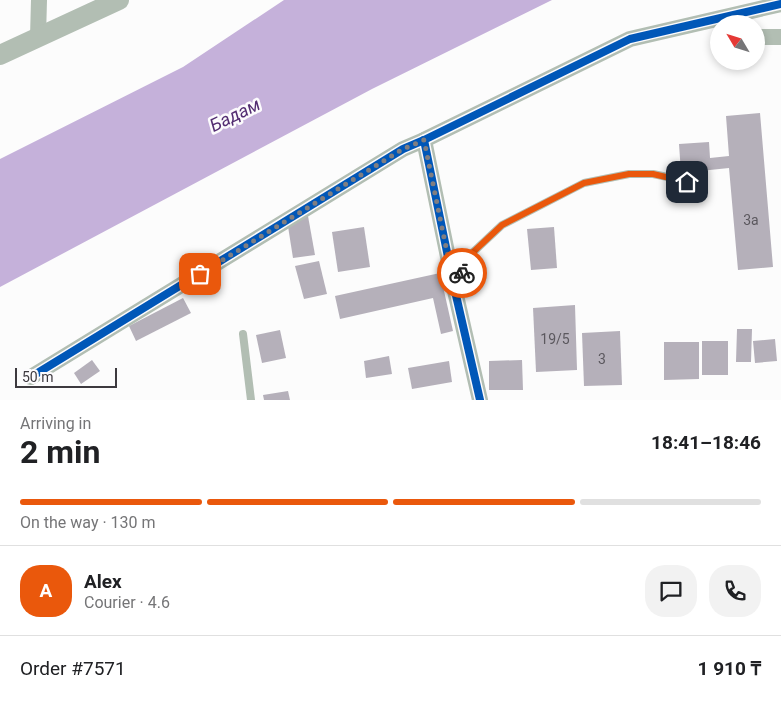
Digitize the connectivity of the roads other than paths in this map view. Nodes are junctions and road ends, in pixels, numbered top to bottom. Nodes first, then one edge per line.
1 (39, 0) edge
2 (119, 0) edge
3 (781, 4) edge
4 (742, 15) edge
5 (710, 23) edge
6 (38, 37) junction
7 (765, 37) edge
8 (781, 37) edge
9 (0, 55) edge
10 (424, 140) junction
11 (687, 182) dead end
12 (455, 291) junction
13 (243, 334) dead end
14 (30, 377) dead end
15 (252, 400) edge
16 (480, 400) edge

1 - 6 street
2 - 6 street
3 - 4 street
5 - 10 street
6 - 9 street
7 - 8 street
10 - 12 street
10 - 14 street
11 - 12 lane
12 - 16 street
13 - 15 lane

